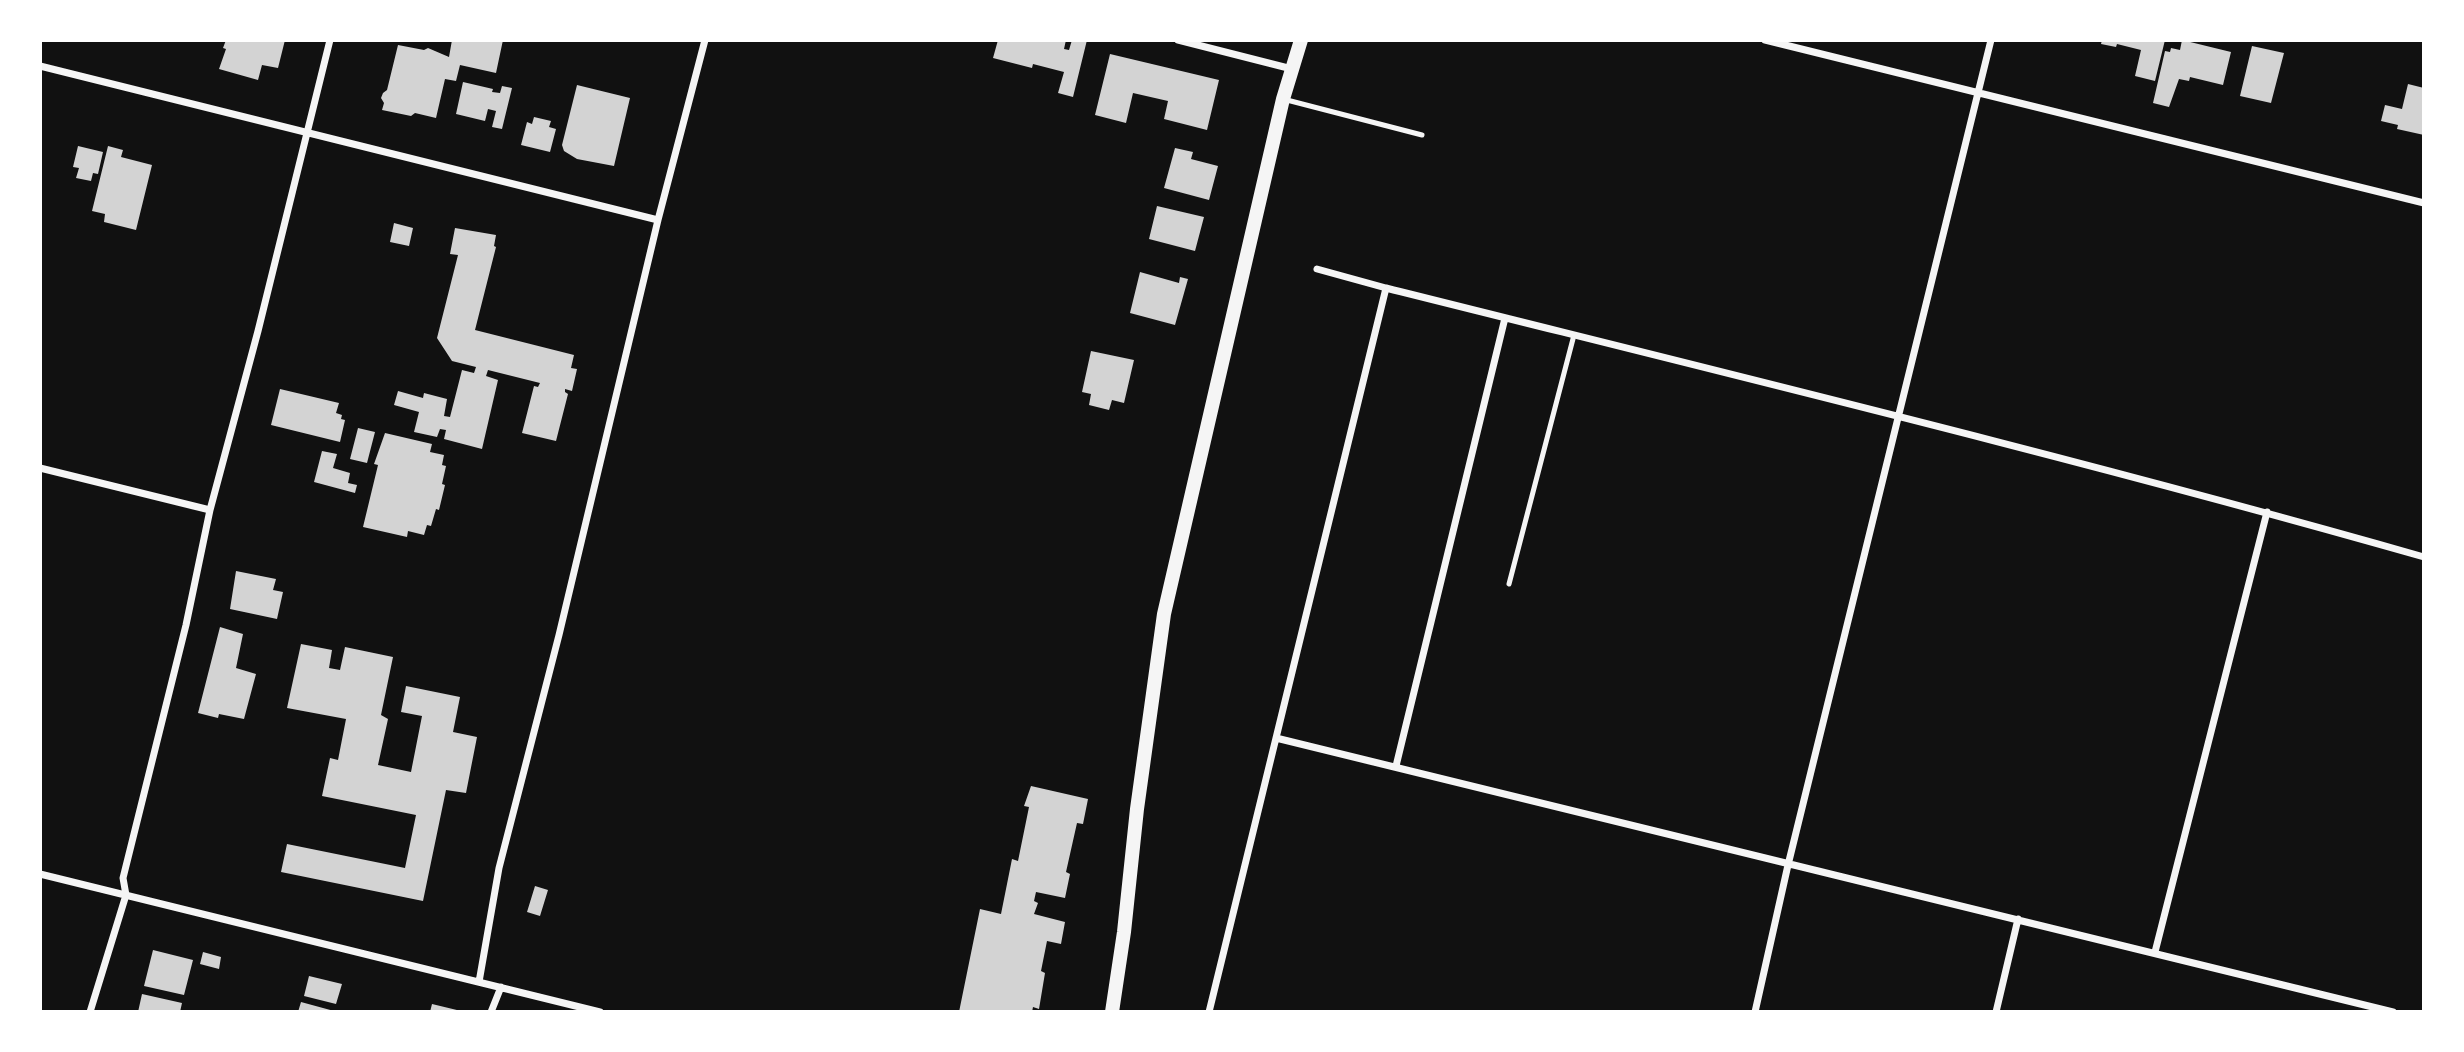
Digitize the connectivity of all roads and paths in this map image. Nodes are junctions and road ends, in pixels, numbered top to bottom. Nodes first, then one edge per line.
1 (330, 40) edge
2 (705, 40) edge
3 (1178, 40) edge
4 (1301, 40) edge
5 (1765, 40) edge
6 (1991, 40) edge
7 (40, 66) edge
8 (1292, 69) junction
9 (1979, 93) junction
10 (1283, 99) junction
11 (307, 133) junction
12 (1422, 135) dead end
13 (2424, 204) edge
14 (658, 220) junction
15 (1317, 269) dead end
16 (1386, 289) junction
17 (1505, 318) junction
18 (1574, 335) junction
19 (1899, 416) junction
20 (40, 468) edge
21 (210, 510) junction
22 (2267, 512) junction
23 (2424, 557) edge
24 (1509, 584) dead end
25 (1276, 738) junction
26 (1396, 766) junction
27 (1788, 865) junction
28 (40, 874) edge
29 (126, 895) junction
30 (2018, 919) junction
31 (2155, 952) junction
32 (479, 982) junction
33 (501, 987) junction
34 (90, 1012) edge
35 (491, 1012) edge
36 (600, 1012) edge
37 (1112, 1012) edge
38 (1209, 1012) edge
39 (1755, 1012) edge
40 (1996, 1012) edge
41 (2393, 1012) edge

1 - 11 street
2 - 14 street
3 - 8 street
4 - 8 main road
5 - 9 street
6 - 9 street
7 - 11 street
8 - 10 main road
9 - 13 street
9 - 19 street
10 - 12 lane
10 - 37 main road
11 - 14 street
11 - 21 street
14 - 32 street
15 - 16 street
16 - 17 street
16 - 25 street
17 - 18 street
17 - 26 street
18 - 19 street
18 - 24 lane
19 - 22 street
19 - 27 street
20 - 21 street
21 - 29 street
22 - 23 street
22 - 31 street
25 - 26 street
25 - 38 street
26 - 27 street
27 - 30 street
27 - 39 street
28 - 29 street
29 - 32 street
29 - 34 street
30 - 31 street
30 - 40 street
31 - 41 street
32 - 33 street
33 - 35 street
33 - 36 street

